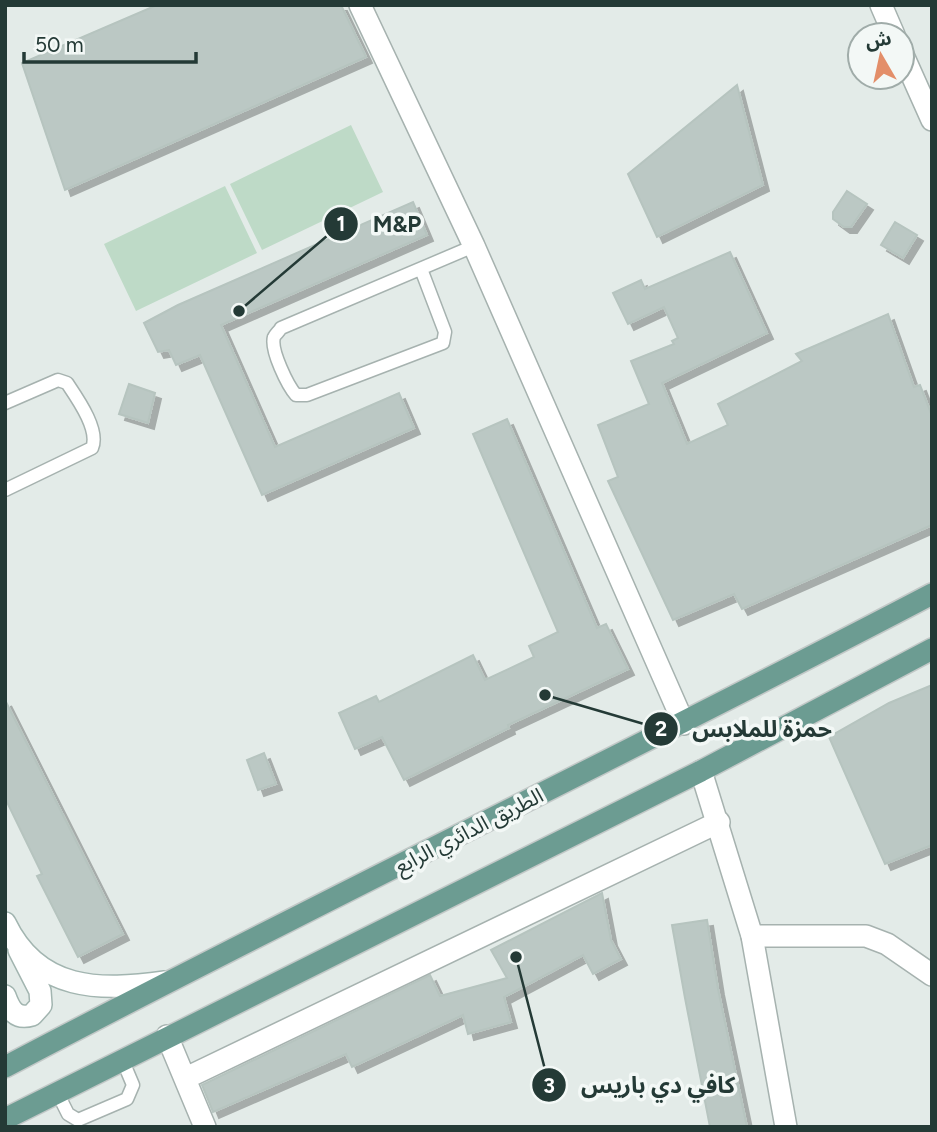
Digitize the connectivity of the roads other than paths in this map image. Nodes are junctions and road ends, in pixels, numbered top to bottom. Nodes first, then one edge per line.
1 (360, 5) edge
2 (916, 84) edge
3 (931, 117) edge
4 (474, 246) junction
5 (421, 269) junction
6 (5, 403) edge
7 (5, 490) edge
8 (932, 594) edge
9 (932, 649) edge
10 (684, 724) junction
11 (701, 771) junction
12 (719, 822) junction
13 (5, 923) edge
14 (752, 936) junction
15 (17, 944) junction
16 (932, 975) edge
17 (167, 982) junction
18 (5, 996) edge
19 (167, 1036) junction
20 (122, 1059) junction
21 (5, 1067) edge
22 (186, 1077) junction
23 (57, 1092) junction
24 (14, 1120) edge
25 (205, 1127) edge
26 (786, 1127) edge

1 - 4 street
2 - 3 street
4 - 5 lane
4 - 10 street
5 - 5 lane
6 - 7 lane
8 - 10 main road, الطريق الدائري الرابع
9 - 11 main road
10 - 17 main road, الطريق الدائري الرابع
11 - 12 street
11 - 19 main road
12 - 14 street
12 - 22 street
13 - 15 street
14 - 16 street
14 - 26 street
15 - 17 street
15 - 18 street
17 - 21 main road, الطريق الدائري الرابع
19 - 20 main road
19 - 22 street
20 - 23 main road
20 - 23 lane
22 - 25 street
23 - 24 main road

